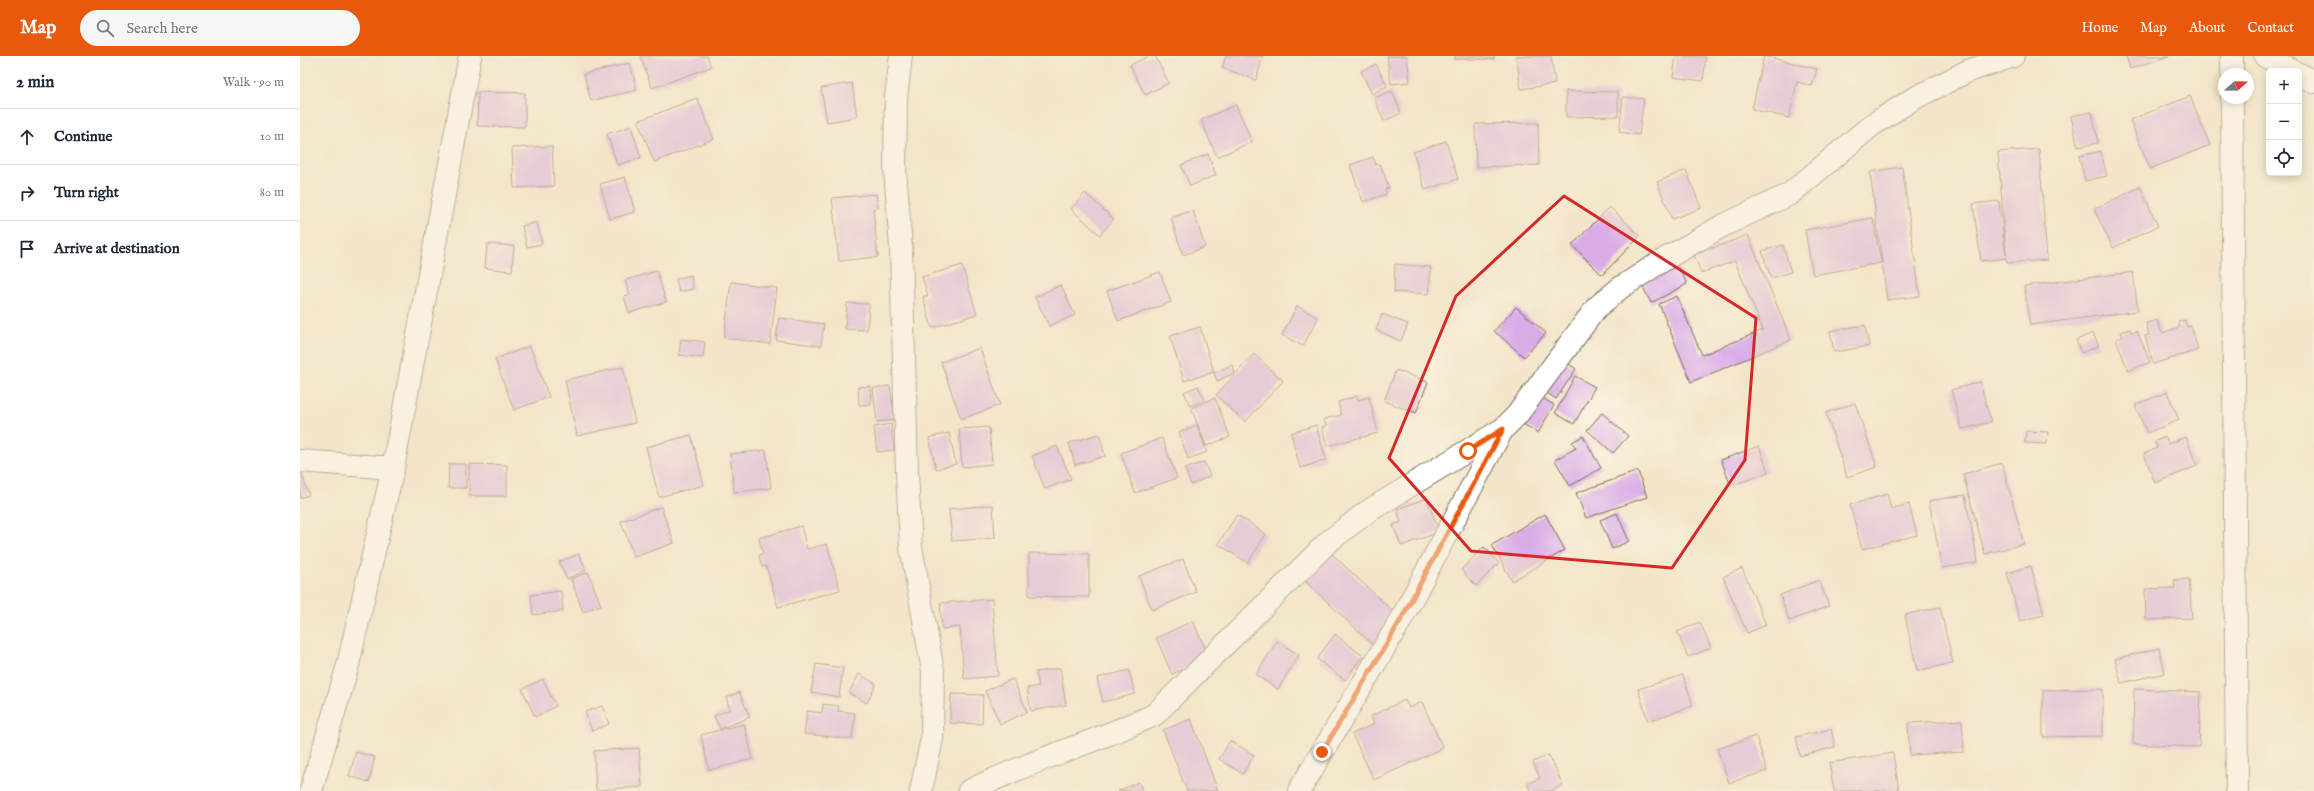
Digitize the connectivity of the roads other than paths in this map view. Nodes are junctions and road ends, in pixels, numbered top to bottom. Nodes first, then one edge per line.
1 (470, 56) edge
2 (900, 56) edge
3 (2013, 56) edge
4 (2232, 56) edge
5 (2266, 56) edge
6 (2232, 68) edge
7 (2288, 68) edge
8 (2302, 76) edge
9 (2314, 82) edge
10 (2232, 104) edge
11 (1503, 429) junction
12 (300, 461) edge
13 (393, 468) junction
14 (311, 791) edge
15 (921, 791) edge
16 (969, 791) edge
17 (1299, 791) edge
18 (2237, 791) edge

1 - 13 street
2 - 15 street
3 - 11 street
4 - 6 street
5 - 7 street
8 - 9 street
10 - 18 street
11 - 16 street
11 - 17 street
12 - 13 street
13 - 14 street

